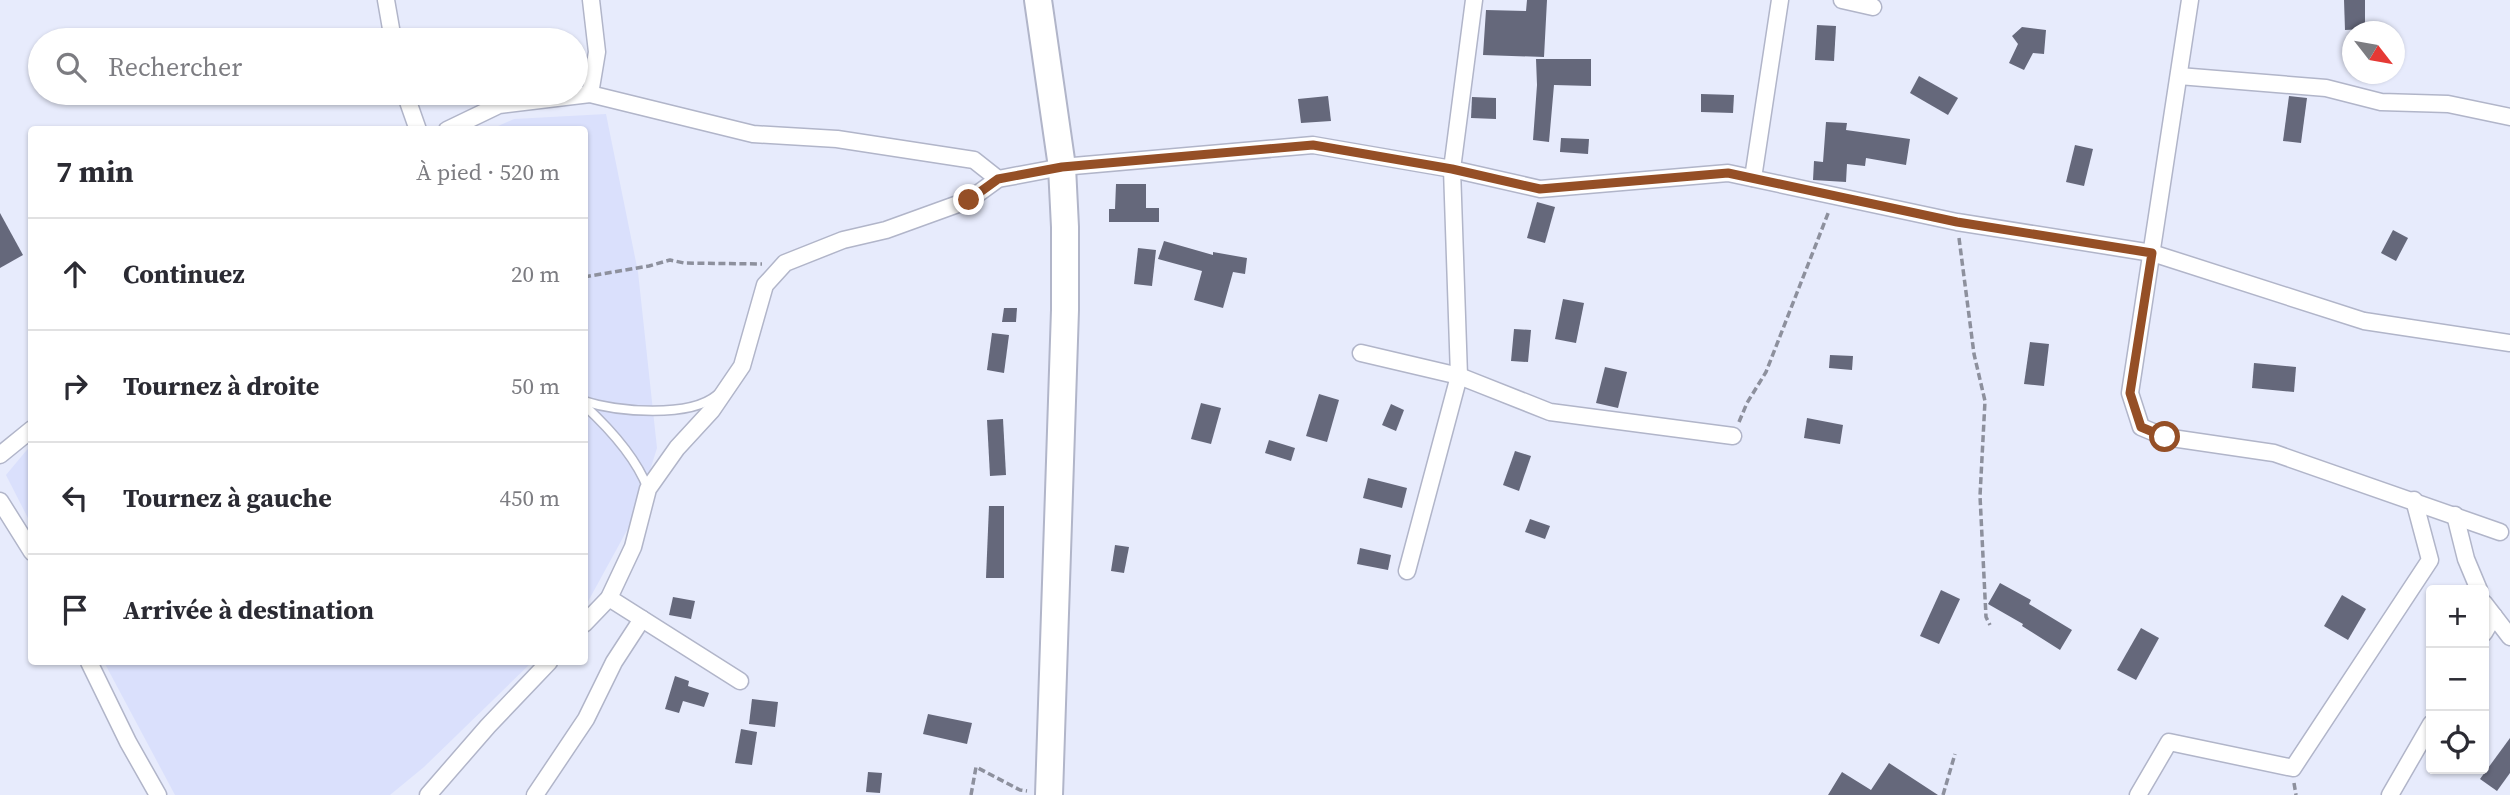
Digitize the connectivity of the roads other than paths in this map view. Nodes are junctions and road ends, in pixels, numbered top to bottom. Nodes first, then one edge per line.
1 (386, 0) edge
2 (591, 0) edge
3 (1038, 0) edge
4 (1474, 0) edge
5 (1780, 0) edge
6 (1842, 0) edge
7 (2190, 0) edge
8 (1873, 7) dead end
9 (391, 28) edge
10 (2179, 76) junction
11 (590, 94) joint
12 (409, 105) edge
13 (497, 105) edge
14 (2510, 117) edge
15 (417, 126) edge
16 (455, 126) edge
17 (1062, 167) junction
18 (1452, 169) junction
19 (1753, 178) junction
20 (998, 179) junction
21 (2152, 253) junction
22 (2510, 343) edge
23 (1361, 353) dead end
24 (1459, 376) junction
25 (724, 390) junction
26 (588, 404) edge
27 (588, 407) edge
28 (28, 431) edge
29 (1733, 436) road end
30 (4, 445) edge
31 (649, 489) junction
32 (2414, 500) junction
33 (0, 501) edge
34 (2455, 515) junction
35 (2500, 532) dead end
36 (28, 546) edge
37 (1407, 572) dead end
38 (2477, 585) edge
39 (609, 598) junction
40 (2489, 609) edge
41 (642, 619) junction
42 (588, 620) edge
43 (2510, 637) edge
44 (90, 665) edge
45 (546, 665) edge
46 (740, 681) dead end
47 (2426, 733) edge
48 (1049, 794) edge
49 (158, 795) edge
50 (428, 795) edge
51 (535, 795) edge
52 (2138, 795) edge
53 (2390, 795) edge

1 - 9 street
2 - 11 street
3 - 17 main road
4 - 18 street
5 - 19 street
6 - 8 street
7 - 10 street
10 - 14 street
10 - 21 street
11 - 20 street
12 - 15 street
13 - 16 street
17 - 18 street
17 - 20 street
17 - 48 main road
18 - 19 street
18 - 24 street
19 - 21 street
20 - 25 street
21 - 22 street
21 - 32 street
23 - 24 street
24 - 29 street
24 - 37 street
25 - 26 lane
25 - 31 street
27 - 31 lane
28 - 30 street
31 - 39 street
32 - 34 street
32 - 52 street
33 - 36 street
34 - 35 street
34 - 38 street
39 - 41 street
39 - 42 street
40 - 43 street
41 - 46 street
41 - 51 street
44 - 49 street
45 - 50 street
47 - 53 street

